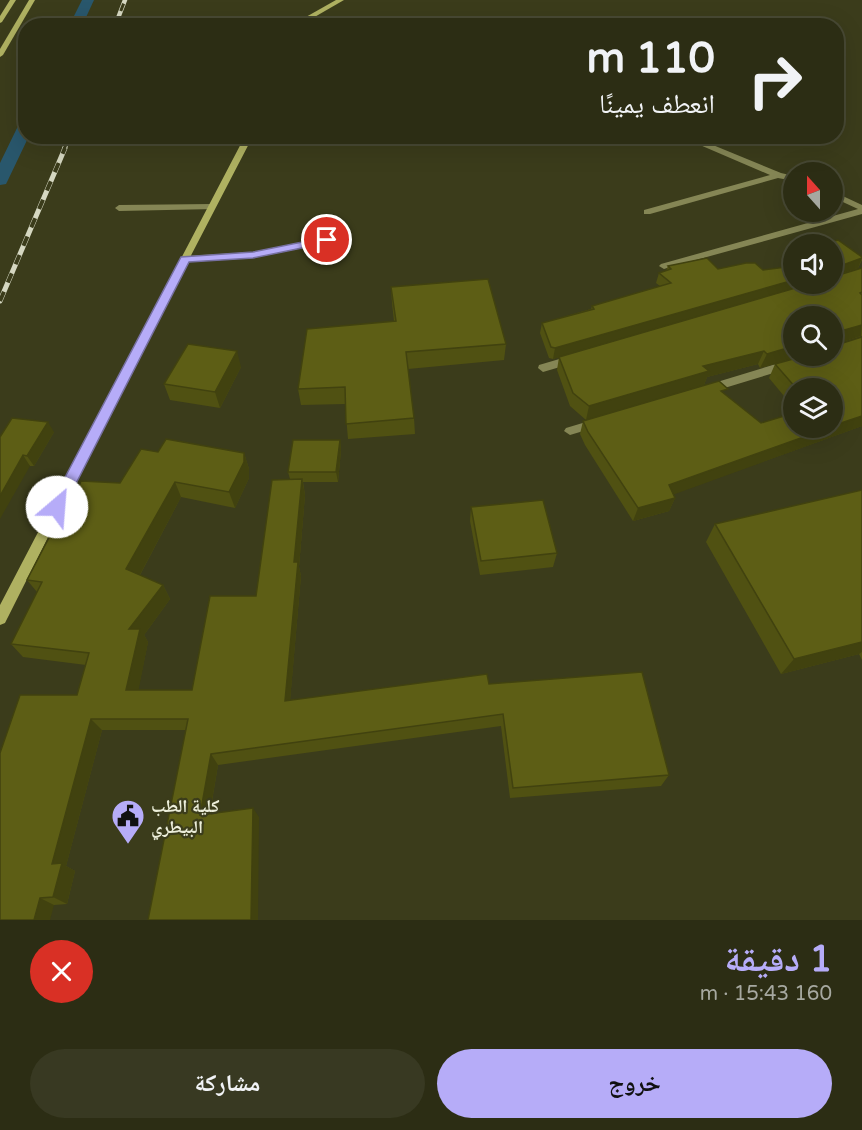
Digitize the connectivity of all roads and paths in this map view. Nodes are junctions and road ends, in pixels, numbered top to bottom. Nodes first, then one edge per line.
1 (13, 0) edge
2 (32, 0) edge
3 (340, 0) edge
4 (22, 18) edge
5 (307, 18) edge
6 (0, 21) edge
7 (18, 24) edge
8 (0, 55) edge
9 (245, 144) edge
10 (702, 144) edge
11 (778, 175) junction
12 (783, 176) edge
13 (843, 199) edge
14 (212, 207) junction
15 (119, 208) dead end
16 (862, 210) edge
17 (647, 212) dead end
18 (327, 240) dead end
19 (185, 259) junction
20 (664, 266) dead end
21 (581, 357) edge
22 (783, 366) edge
23 (543, 368) dead end
24 (694, 393) edge
25 (604, 421) edge
26 (570, 431) dead end
27 (0, 619) edge

1 - 6 street
2 - 4 street
3 - 5 street
7 - 8 street
9 - 14 street
10 - 11 street
11 - 12 street
11 - 17 street
13 - 16 street
14 - 15 street
14 - 19 street
16 - 20 street
18 - 19 street
19 - 27 street
21 - 23 street
22 - 24 street
25 - 26 street

